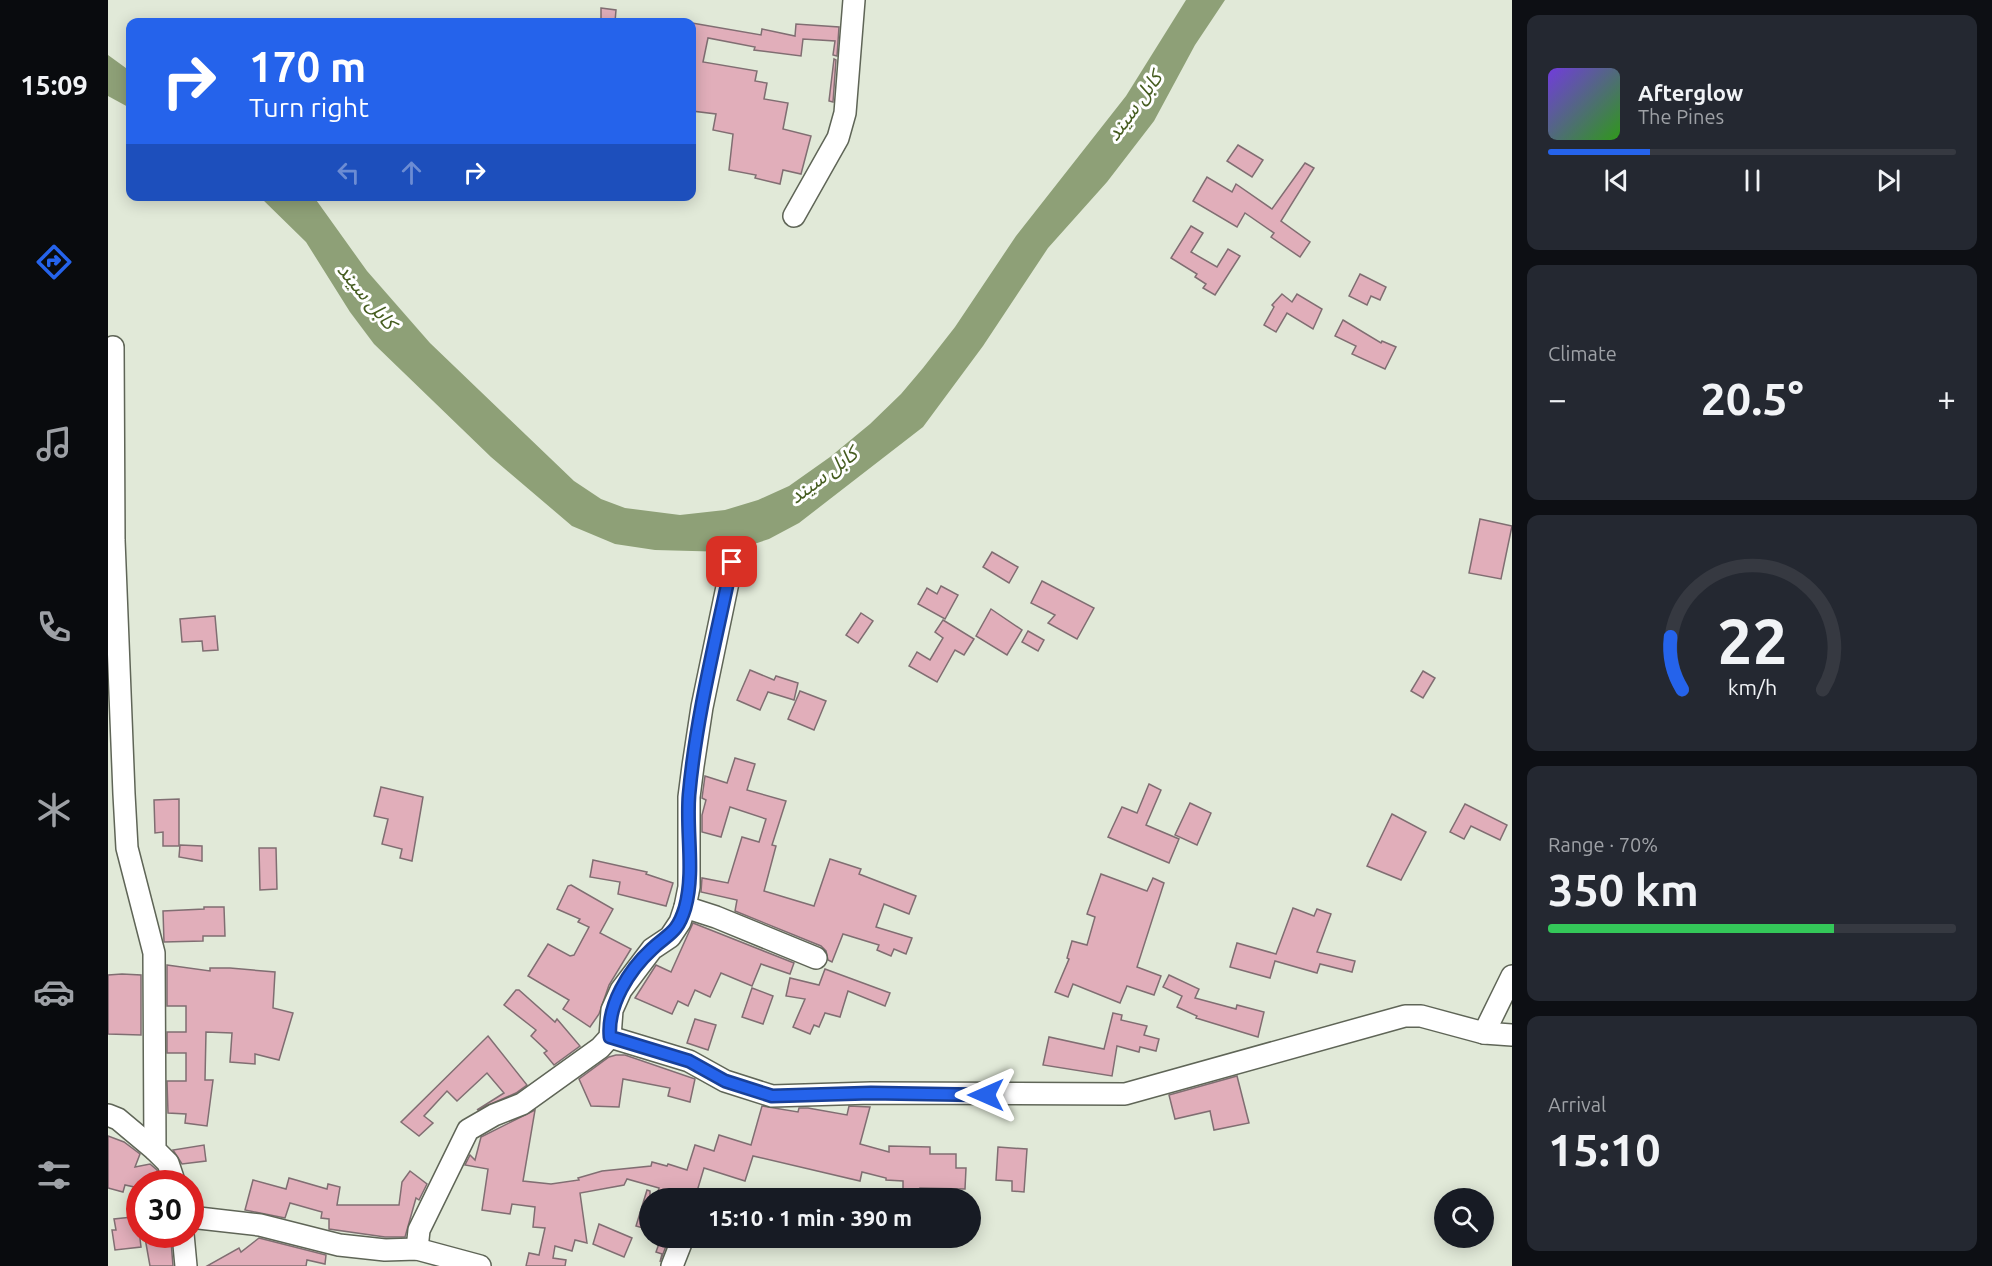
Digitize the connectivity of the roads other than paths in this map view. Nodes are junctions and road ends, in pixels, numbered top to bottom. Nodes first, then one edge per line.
1 (854, 0) edge
2 (794, 216) dead end
3 (112, 347) dead end
4 (732, 562) dead end
5 (118, 849) edge
6 (685, 907) junction
7 (816, 958) dead end
8 (1512, 976) edge
9 (1484, 1033) junction
10 (1512, 1035) edge
11 (610, 1037) junction
12 (108, 1115) edge
13 (155, 1150) junction
14 (170, 1170) edge
15 (204, 1219) edge
16 (184, 1248) edge
17 (678, 1248) edge
18 (417, 1249) junction
19 (186, 1266) edge
20 (480, 1266) edge
21 (672, 1266) edge

1 - 2 street
3 - 5 street
4 - 6 street
5 - 13 street
6 - 7 street
6 - 11 street
8 - 9 street
9 - 10 street
9 - 11 street
11 - 18 street
12 - 13 street
13 - 14 street
15 - 18 street
16 - 19 street
17 - 21 street
18 - 20 street

